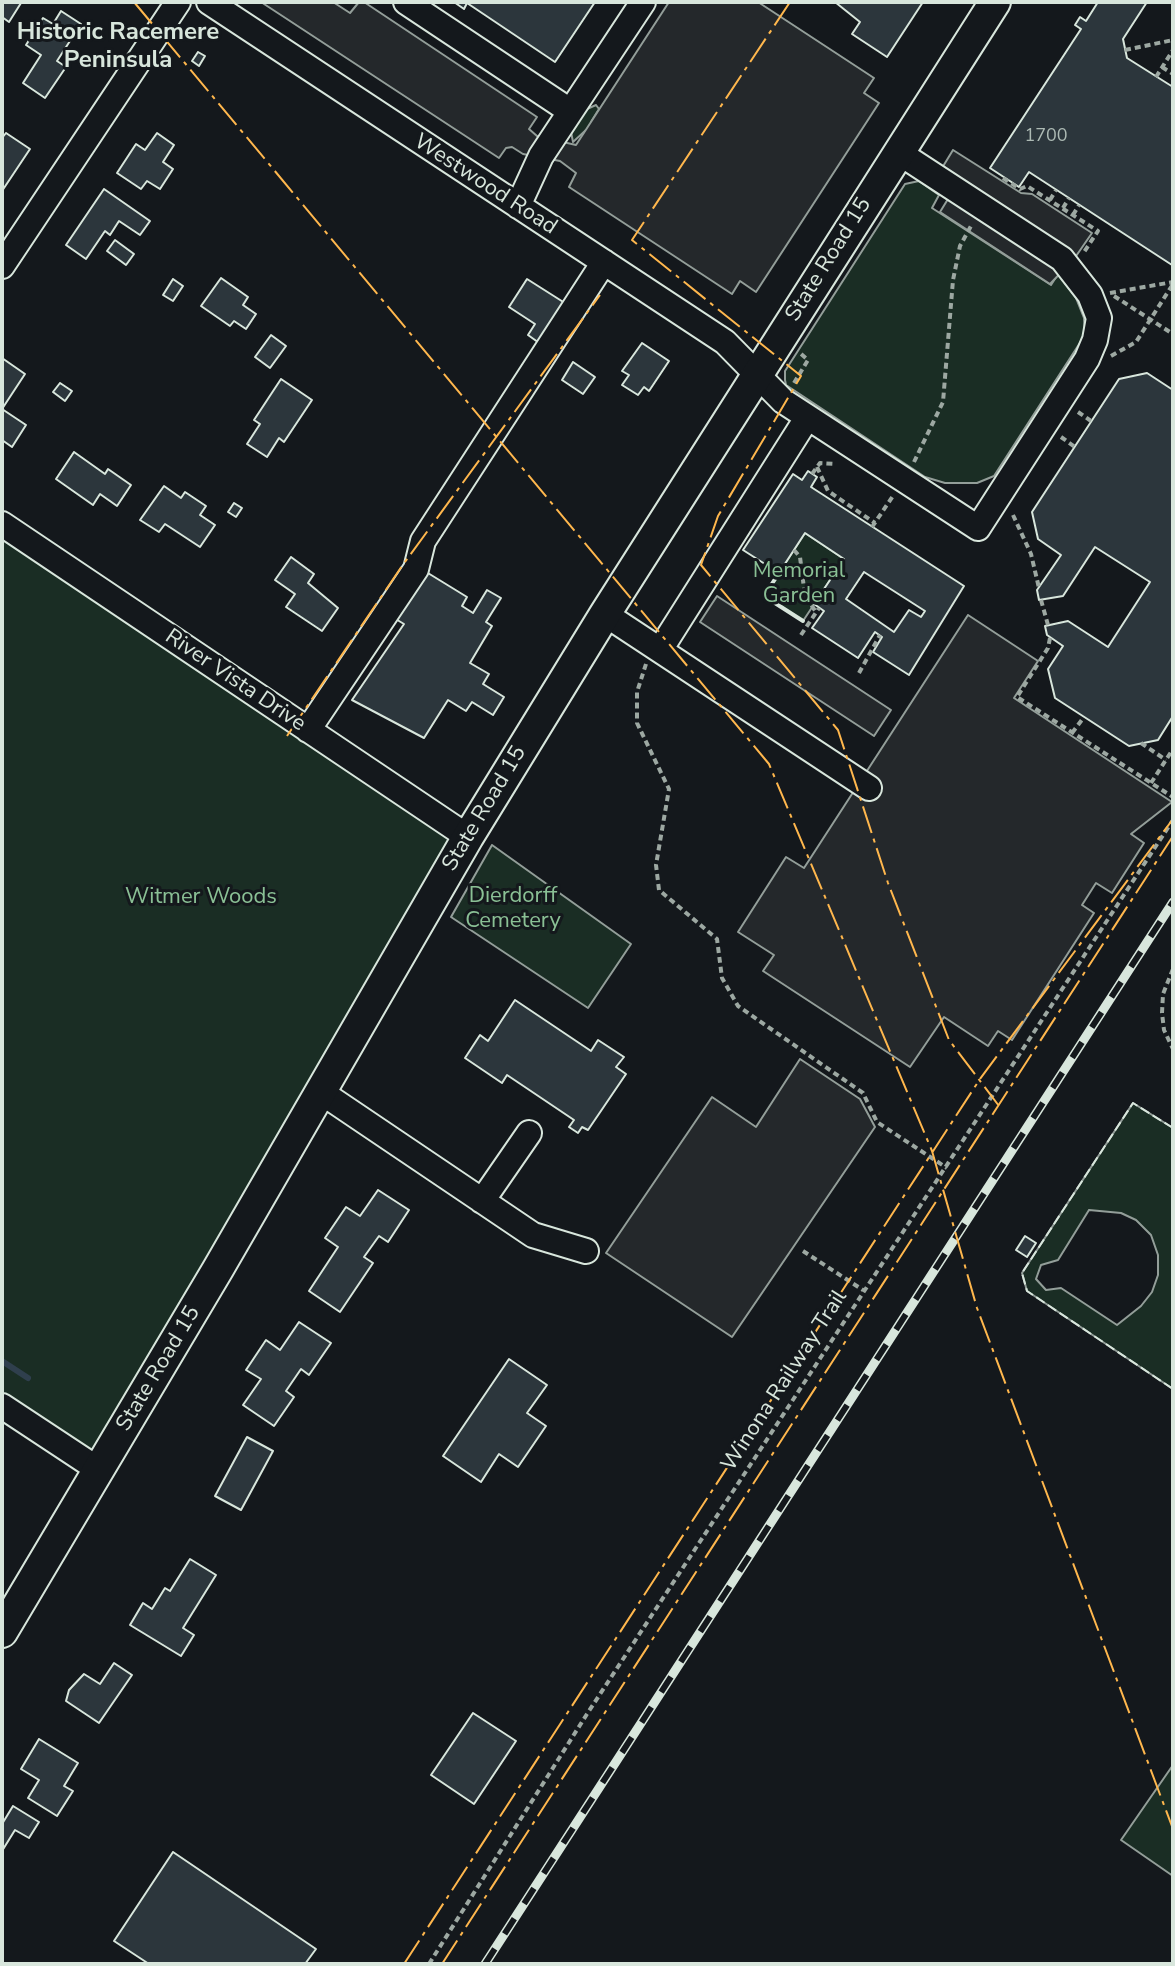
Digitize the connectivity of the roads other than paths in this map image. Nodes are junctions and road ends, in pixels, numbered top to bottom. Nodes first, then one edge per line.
1 (178, 2) edge
2 (209, 2) edge
3 (406, 2) edge
4 (643, 2) edge
5 (995, 2) edge
6 (570, 111) junction
7 (898, 152) junction
8 (518, 206) junction
9 (604, 262) junction
10 (2, 266) edge
11 (758, 373) junction
12 (807, 418) junction
13 (2, 524) edge
14 (605, 614) junction
15 (656, 648) junction
16 (308, 730) junction
17 (869, 788) dead end
18 (468, 837) junction
19 (321, 1092) junction
20 (529, 1133) dead end
21 (482, 1201) junction
22 (586, 1251) dead end
23 (2, 1406) edge
24 (99, 1470) junction
25 (2, 1632) edge

1 - 10 street
2 - 8 street, Westwood Road
3 - 6 street
4 - 6 street
5 - 7 main road, State Road 15
6 - 8 street
7 - 11 main road, State Road 15
7 - 12 street, Westwood Road
8 - 9 street, Westwood Road
9 - 11 street, Westwood Road
9 - 16 street
11 - 12 street, Westwood Road
11 - 14 main road, State Road 15
12 - 15 street
13 - 16 street, River Vista Drive
14 - 15 street
14 - 18 main road, State Road 15
15 - 17 street
16 - 18 street, River Vista Drive
18 - 19 main road, State Road 15
19 - 21 street
19 - 24 main road, State Road 15
20 - 21 street
21 - 22 street
23 - 24 street
24 - 25 main road, State Road 15

